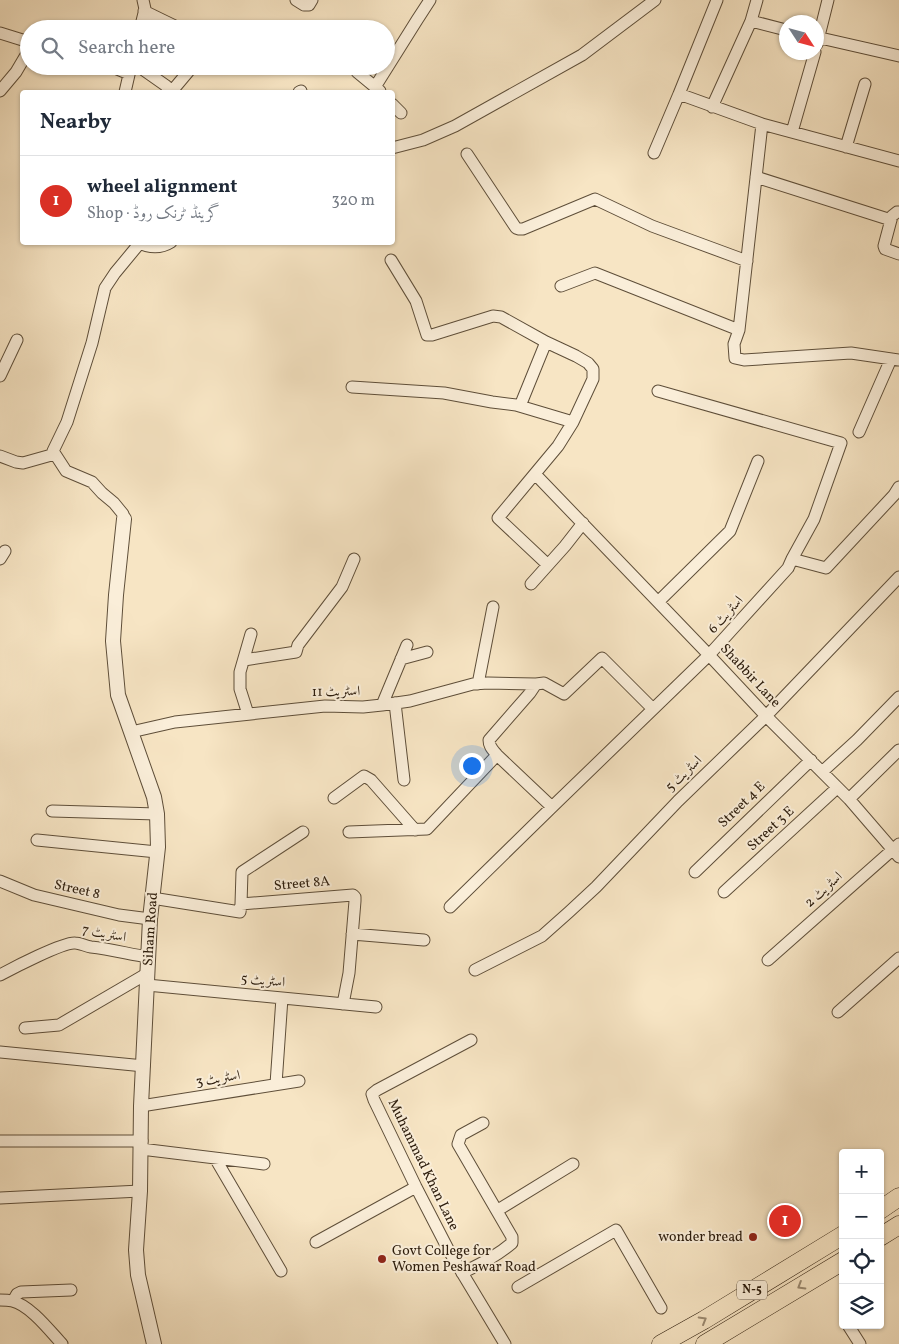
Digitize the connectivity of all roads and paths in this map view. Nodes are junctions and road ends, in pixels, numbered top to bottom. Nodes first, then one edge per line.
1 (296, 0) edge
2 (312, 0) edge
3 (430, 0) edge
4 (655, 0) edge
5 (717, 0) edge
6 (757, 0) edge
7 (828, 0) edge
8 (143, 5) edge
9 (824, 15) edge
10 (141, 20) edge
11 (167, 20) edge
12 (752, 21) junction
13 (779, 28) edge
14 (0, 32) edge
15 (20, 39) edge
16 (824, 41) edge
17 (899, 56) edge
18 (395, 59) edge
19 (812, 60) edge
20 (20, 65) edge
21 (129, 75) edge
22 (151, 75) edge
23 (186, 75) edge
24 (360, 75) edge
25 (386, 75) edge
26 (865, 84) dead end
27 (125, 90) edge
28 (171, 90) edge
29 (175, 90) edge
30 (378, 90) edge
31 (0, 91) edge
32 (679, 94) junction
33 (395, 107) edge
34 (712, 107) junction
35 (401, 113) dead end
36 (762, 124) junction
37 (792, 132) junction
38 (395, 147) edge
39 (846, 147) junction
40 (654, 153) dead end
41 (467, 154) dead end
42 (899, 162) edge
43 (756, 177) junction
44 (895, 216) edge
45 (136, 245) edge
46 (144, 245) edge
47 (165, 245) edge
48 (899, 254) edge
49 (391, 260) dead end
50 (747, 261) junction
51 (561, 286) dead end
52 (739, 330) junction
53 (17, 340) dead end
54 (546, 342) junction
55 (895, 360) edge
56 (0, 376) edge
57 (352, 387) dead end
58 (658, 391) dead end
59 (520, 406) junction
60 (573, 422) junction
61 (859, 432) dead end
62 (55, 454) junction
63 (0, 456) edge
64 (758, 460) dead end
65 (535, 474) junction
66 (899, 487) edge
67 (124, 519) joint
68 (583, 523) junction
69 (354, 559) dead end
70 (792, 559) junction
71 (548, 565) junction
72 (899, 577) edge
73 (531, 584) dead end
74 (658, 602) junction
75 (493, 607) dead end
76 (251, 634) dead end
77 (407, 644) dead end
78 (427, 652) dead end
79 (709, 654) junction
80 (401, 659) junction
81 (244, 660) junction
82 (478, 684) junction
83 (535, 686) junction
84 (899, 697) edge
85 (395, 703) junction
86 (382, 705) junction
87 (653, 709) junction
88 (248, 714) junction
89 (766, 716) junction
90 (131, 732) junction
91 (899, 750) edge
92 (498, 755) junction
93 (811, 760) junction
94 (822, 772) junction
95 (404, 780) dead end
96 (837, 788) junction
97 (334, 798) dead end
98 (849, 799) junction
99 (552, 807) junction
100 (52, 811) dead end
101 (157, 814) junction
102 (415, 830) junction
103 (303, 832) dead end
104 (349, 832) dead end
105 (37, 840) dead end
106 (897, 850) edge
107 (157, 852) junction
108 (695, 872) dead end
109 (0, 881) edge
110 (724, 892) dead end
111 (152, 898) junction
112 (241, 904) junction
113 (450, 908) dead end
114 (150, 919) junction
115 (352, 934) junction
116 (424, 940) dead end
117 (148, 957) junction
118 (899, 958) edge
119 (768, 960) dead end
120 (475, 970) dead end
121 (0, 975) edge
122 (147, 979) junction
123 (282, 998) junction
124 (343, 1004) junction
125 (376, 1007) dead end
126 (838, 1012) dead end
127 (24, 1028) dead end
128 (471, 1040) dead end
129 (0, 1052) edge
130 (144, 1066) junction
131 (299, 1081) dead end
132 (276, 1084) junction
133 (141, 1106) junction
134 (483, 1123) dead end
135 (0, 1141) edge
136 (141, 1145) junction
137 (215, 1158) junction
138 (264, 1164) dead end
139 (574, 1164) dead end
140 (416, 1187) junction
141 (140, 1191) junction
142 (899, 1197) edge
143 (0, 1198) edge
144 (884, 1207) edge
145 (498, 1210) junction
146 (899, 1226) edge
147 (884, 1235) edge
148 (839, 1237) edge
149 (316, 1242) dead end
150 (839, 1263) edge
151 (281, 1272) dead end
152 (462, 1272) junction
153 (518, 1287) dead end
154 (71, 1290) dead end
155 (0, 1300) edge
156 (13, 1301) junction
157 (661, 1308) dead end
158 (851, 1329) edge
159 (62, 1344) edge
160 (154, 1344) edge
161 (505, 1344) edge
162 (661, 1344) edge
163 (705, 1344) edge
164 (860, 1344) edge

1 - 2 street
3 - 18 street
4 - 38 street
5 - 32 street
6 - 12 street
7 - 9 street
8 - 10 street
8 - 11 street
12 - 13 street
12 - 34 street
14 - 15 street
16 - 17 street
19 - 37 street
20 - 31 street
21 - 27 street
22 - 28 street
23 - 29 street
24 - 30 street
25 - 30 street
26 - 39 street
32 - 34 street
32 - 40 street
33 - 35 street
34 - 36 street
36 - 37 street
36 - 43 street
37 - 39 street
39 - 42 street
41 - 50 street
43 - 44 street
43 - 50 street
44 - 48 street
45 - 62 street
46 - 47 street
49 - 54 street
50 - 52 street
51 - 52 street
52 - 55 street
53 - 56 street
54 - 59 street
54 - 60 street
55 - 61 street
57 - 59 street
58 - 70 street, اسٹریٹ 6
59 - 60 street
60 - 65 street
62 - 63 street
62 - 67 street
64 - 74 street
65 - 68 street, Shabbir Lane
65 - 71 street
66 - 70 street
67 - 90 street, Siham Road
68 - 71 street
68 - 74 street, Shabbir Lane
69 - 81 street
70 - 79 street, اسٹریٹ 6
71 - 73 street
72 - 89 street, اسٹریٹ 5
74 - 79 street, Shabbir Lane
75 - 82 street
76 - 81 street
77 - 80 street
78 - 80 street
79 - 87 street, اسٹریٹ 6
79 - 89 street, Shabbir Lane
80 - 86 street
81 - 88 street
82 - 83 street, اسٹریٹ 11
82 - 85 street, اسٹریٹ 11
83 - 87 street, اسٹریٹ 11
83 - 92 street
84 - 94 street
85 - 86 street, اسٹریٹ 11
85 - 95 street
86 - 88 street, اسٹریٹ 11
87 - 99 street, اسٹریٹ 6
88 - 90 street, اسٹریٹ 11
89 - 93 street, Shabbir Lane
89 - 120 street, اسٹریٹ 5
90 - 101 street, Siham Road
91 - 98 street
92 - 99 street
92 - 102 street
93 - 94 street, Shabbir Lane
93 - 108 street, Street 4 E
94 - 96 street, Shabbir Lane
96 - 98 street, Shabbir Lane
96 - 110 street, Street 3 E
97 - 102 street
98 - 106 street, Shabbir Lane
99 - 113 street, اسٹریٹ 6
100 - 101 street
101 - 107 street, Siham Road
102 - 104 street
103 - 112 street
105 - 107 street
106 - 119 street, اسٹریٹ 2
107 - 111 street, Siham Road
109 - 114 street, Street 8
111 - 112 street, Street 8A
111 - 114 street, Siham Road
112 - 115 street, Street 8A
114 - 117 street, Siham Road
115 - 116 street
115 - 124 street, Street 8A
117 - 121 street, اسٹریٹ 7
117 - 122 street, Siham Road
118 - 126 street
122 - 123 street, اسٹریٹ 5
122 - 127 street
122 - 130 street, Siham Road
123 - 124 street, اسٹریٹ 5
123 - 132 street
124 - 125 street, اسٹریٹ 5
128 - 140 street, Muhammad Khan Lane
129 - 130 street
130 - 133 street, Siham Road
131 - 132 street, اسٹریٹ 3
132 - 133 street, اسٹریٹ 3
133 - 136 street, Siham Road
134 - 145 street
135 - 136 street
136 - 137 street
136 - 141 street, Siham Road
137 - 138 street
137 - 151 street
139 - 145 street
140 - 149 street
140 - 152 street, Muhammad Khan Lane
141 - 143 street
141 - 160 street, Siham Road
142 - 144 highway
145 - 152 street
146 - 147 highway
162 -> 148 highway, N-5
150 -> 163 highway, N-5
152 - 161 street, Muhammad Khan Lane
153 - 157 street
154 - 156 street
155 - 156 street
156 - 159 street
158 - 164 street

